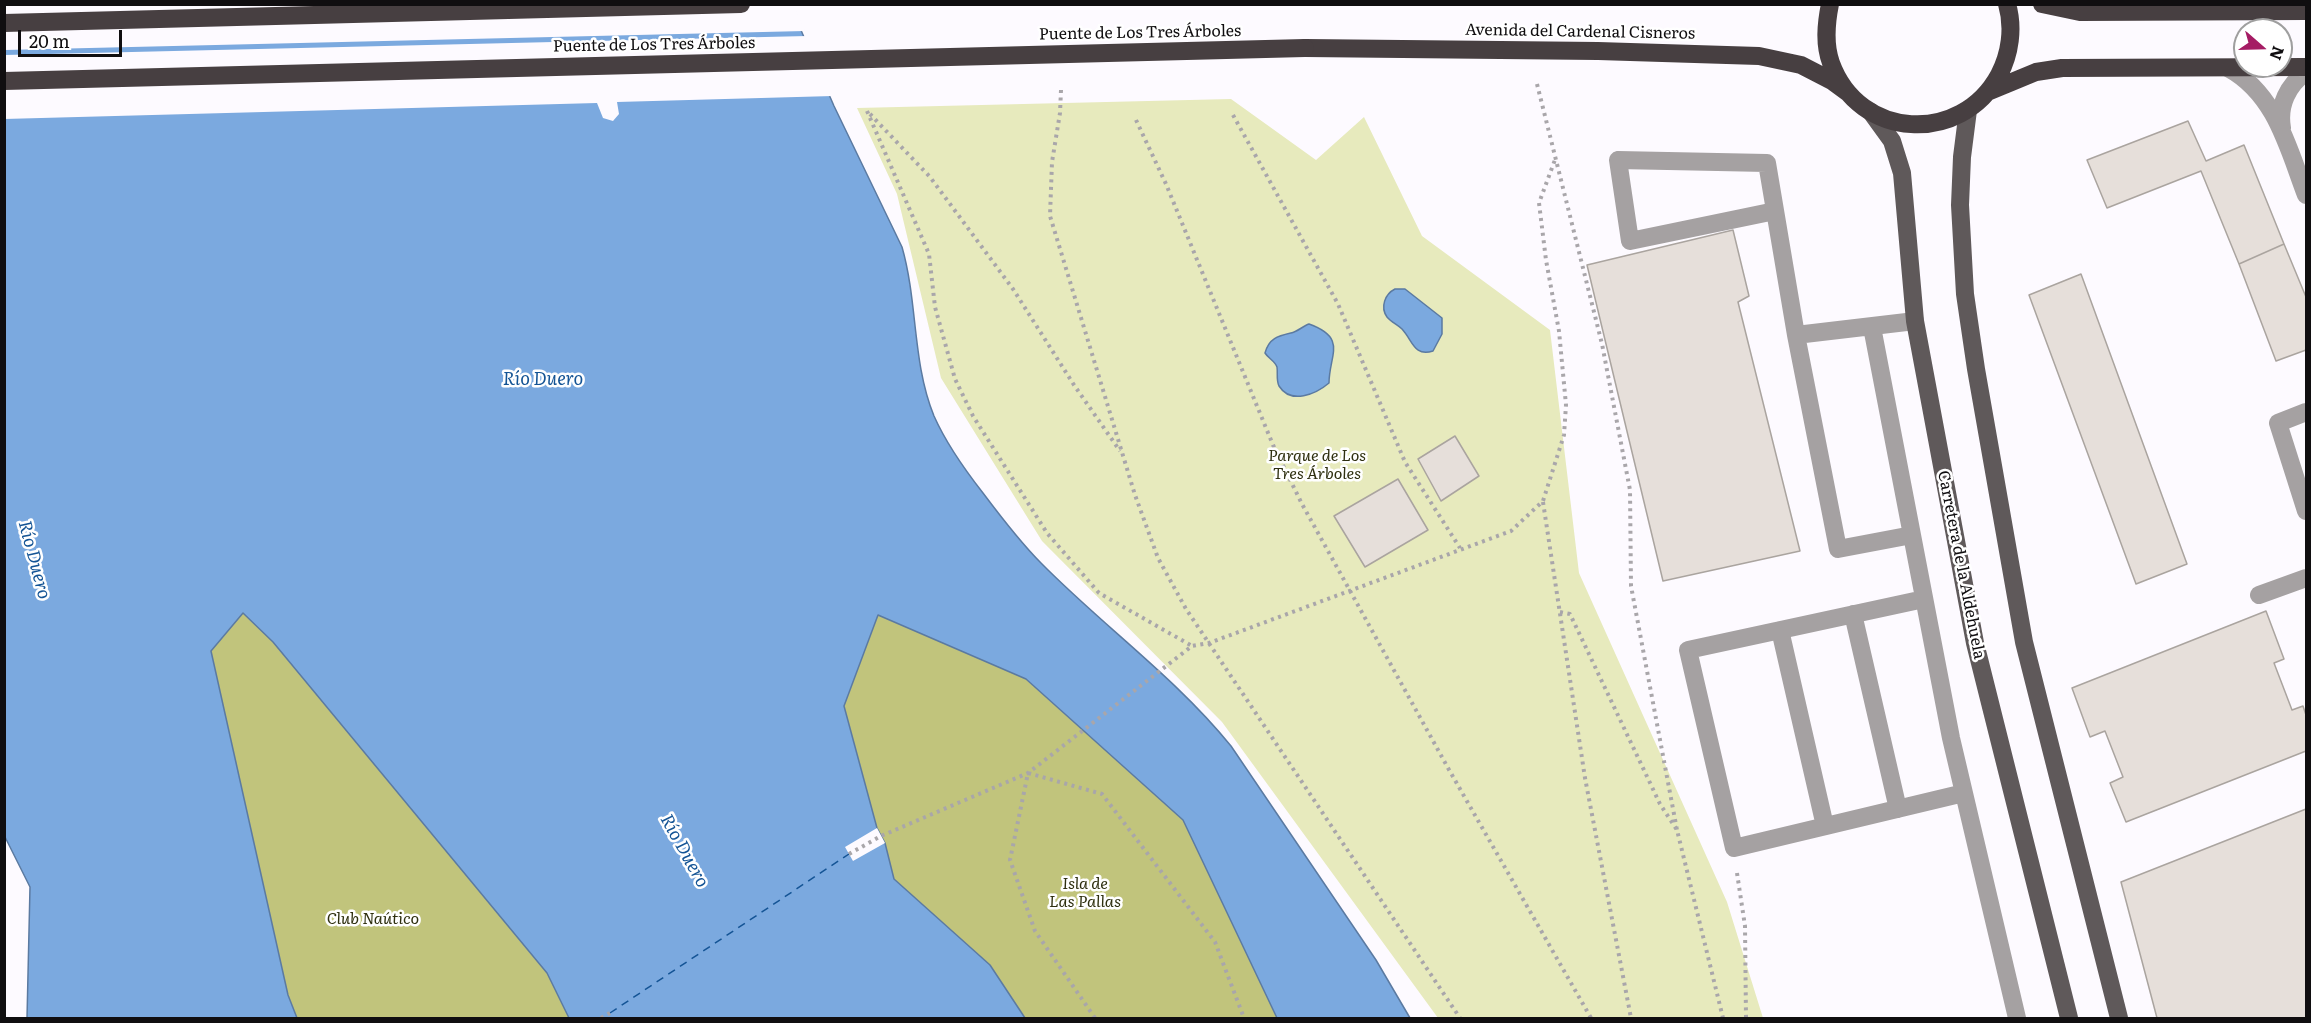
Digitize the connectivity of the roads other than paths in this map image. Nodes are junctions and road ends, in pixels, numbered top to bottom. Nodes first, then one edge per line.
1 (741, 4) edge
2 (1830, 4) edge
3 (2007, 4) edge
4 (2042, 4) edge
5 (2307, 11) edge
6 (4, 23) edge
7 (1305, 48) joint
8 (2307, 67) edge
9 (2228, 68) junction
10 (2307, 72) edge
11 (4, 81) edge
12 (1990, 91) junction
13 (1847, 92) junction
14 (1968, 110) junction
15 (1871, 112) junction
16 (2284, 138) junction
17 (2307, 195) edge
18 (1775, 211) junction
19 (1915, 321) junction
20 (1872, 327) junction
21 (1796, 335) junction
22 (2307, 412) edge
23 (2302, 487) edge
24 (2307, 511) edge
25 (1912, 535) junction
26 (2307, 579) edge
27 (2259, 595) dead end
28 (1924, 599) junction
29 (1853, 614) junction
30 (1780, 630) junction
31 (1964, 793) junction
32 (1898, 809) junction
33 (1825, 826) junction
34 (2017, 1018) edge
35 (2069, 1018) edge
36 (2119, 1018) edge

1 - 6 highway
2 - 13 highway
3 - 12 highway
4 - 5 highway
7 - 11 highway, Puente de Los Tres Árboles, bridge
7 - 13 highway, Avenida del Cardenal Cisneros
8 - 9 highway
9 - 12 highway
9 - 16 street
10 - 16 street
12 - 14 highway
13 - 15 highway
14 - 15 highway
14 - 36 main road
15 - 19 main road, Carretera de la Aldehuela
16 - 17 street
18 - 18 street
18 - 21 street
19 - 20 street
19 - 35 main road, Carretera de la Aldehuela
20 - 21 street
20 - 25 street
21 - 25 street
22 - 23 street
23 - 24 street
25 - 28 street
26 - 27 street
28 - 29 street
28 - 31 street
29 - 30 street
29 - 32 street
30 - 33 street
30 - 33 street
31 - 32 street
31 - 34 street
32 - 33 street

